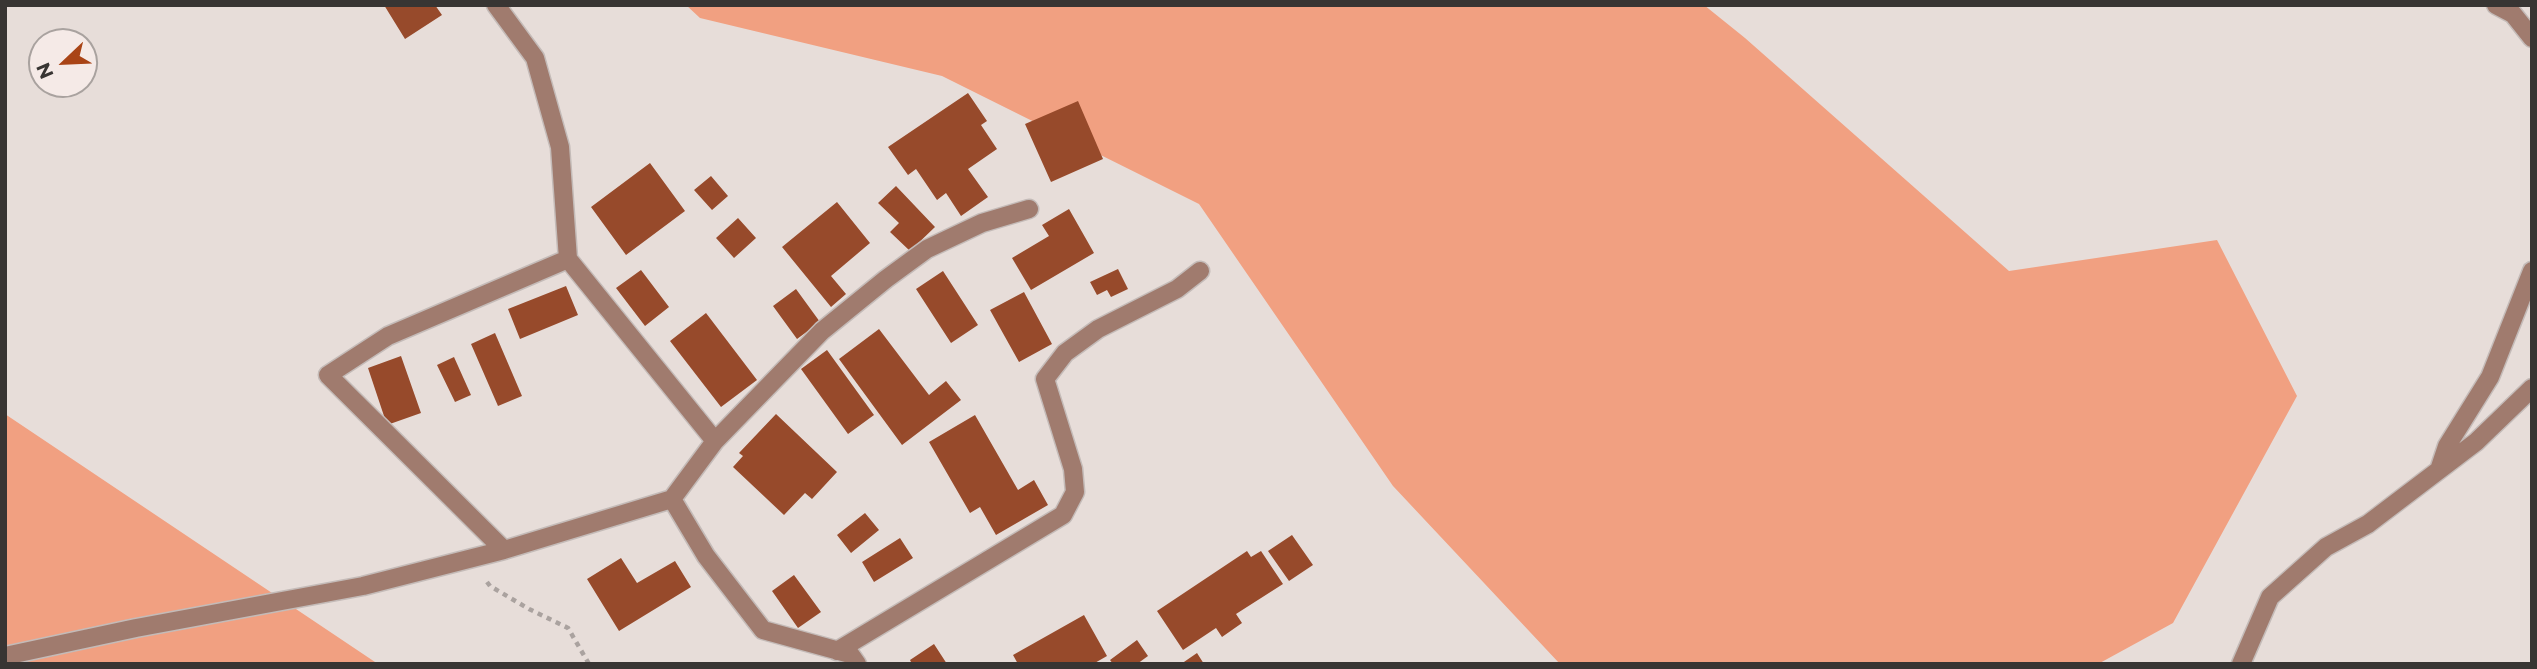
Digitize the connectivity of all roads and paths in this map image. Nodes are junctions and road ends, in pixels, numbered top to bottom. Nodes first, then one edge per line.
1 (496, 5) edge
2 (2496, 5) edge
3 (2532, 37) edge
4 (1028, 209) dead end
5 (568, 259) junction
6 (1200, 271) dead end
7 (2532, 271) edge
8 (2532, 388) edge
9 (715, 441) junction
10 (2439, 470) junction
11 (672, 499) junction
12 (504, 550) junction
13 (484, 575) dead end
14 (837, 651) junction
15 (5, 656) edge
16 (589, 664) edge
17 (857, 664) edge
18 (2241, 664) edge

1 - 5 street
2 - 3 street
4 - 9 street
5 - 9 street
5 - 12 street
6 - 14 street
7 - 10 street
8 - 10 street
9 - 11 street
10 - 18 street
11 - 12 street
11 - 14 street
12 - 15 street
13 - 16 path
14 - 17 street

